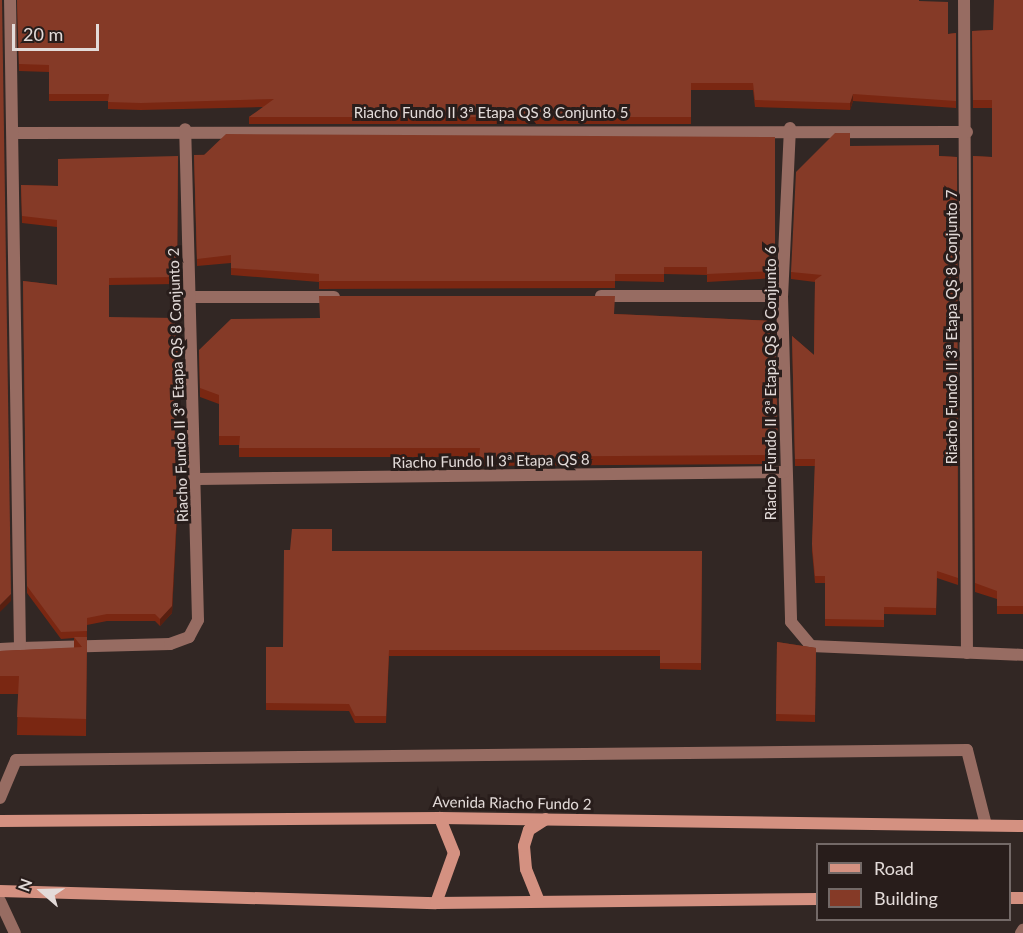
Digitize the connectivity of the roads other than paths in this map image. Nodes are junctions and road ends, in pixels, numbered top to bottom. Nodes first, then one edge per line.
1 (10, 0) edge
2 (964, 0) edge
3 (790, 128) junction
4 (185, 129) junction
5 (967, 132) junction
6 (14, 133) junction
7 (581, 296) edge
8 (782, 296) junction
9 (190, 297) junction
10 (344, 297) edge
11 (784, 472) junction
12 (198, 479) junction
13 (20, 648) junction
14 (0, 649) edge
15 (967, 653) junction
16 (1023, 654) edge
17 (0, 798) edge
18 (440, 818) junction
19 (547, 818) junction
20 (0, 821) edge
21 (987, 825) junction
22 (1023, 826) edge
23 (0, 891) edge
24 (816, 898) edge
25 (538, 899) junction
26 (0, 901) edge
27 (436, 903) junction
28 (15, 933) edge

1 - 6 street
2 - 5 street, Riacho Fundo II 3ª Etapa QS 8 Conjunto 7
3 - 4 street, Riacho Fundo II 3ª Etapa QS 8 Conjunto 5
3 - 5 street, Riacho Fundo II 3ª Etapa QS 8 Conjunto 5
3 - 8 street, Riacho Fundo II 3ª Etapa QS 8 Conjunto 6
4 - 6 street, Riacho Fundo II 3ª Etapa QS 8 Conjunto 5
4 - 9 street, Riacho Fundo II 3ª Etapa QS 8 Conjunto 2
5 - 15 street, Riacho Fundo II 3ª Etapa QS 8 Conjunto 7
6 - 13 street
7 - 8 street
8 - 11 street, Riacho Fundo II 3ª Etapa QS 8 Conjunto 6
9 - 10 street
9 - 12 street, Riacho Fundo II 3ª Etapa QS 8 Conjunto 2
11 - 12 street, Riacho Fundo II 3ª Etapa QS 8
11 - 15 street, Riacho Fundo II 3ª Etapa QS 8 Conjunto 6
12 - 13 street, Riacho Fundo II 3ª Etapa QS 8 Conjunto 2
13 - 14 street
15 - 16 street
17 - 21 street
18 - 19 main road, Avenida Riacho Fundo 2
18 - 20 main road, Avenida Riacho Fundo 2
18 - 27 main road
19 - 21 main road, Avenida Riacho Fundo 2
19 - 25 main road
21 - 22 main road, Avenida Riacho Fundo 2
23 - 27 main road
24 - 25 main road
25 - 27 main road
26 - 28 street

